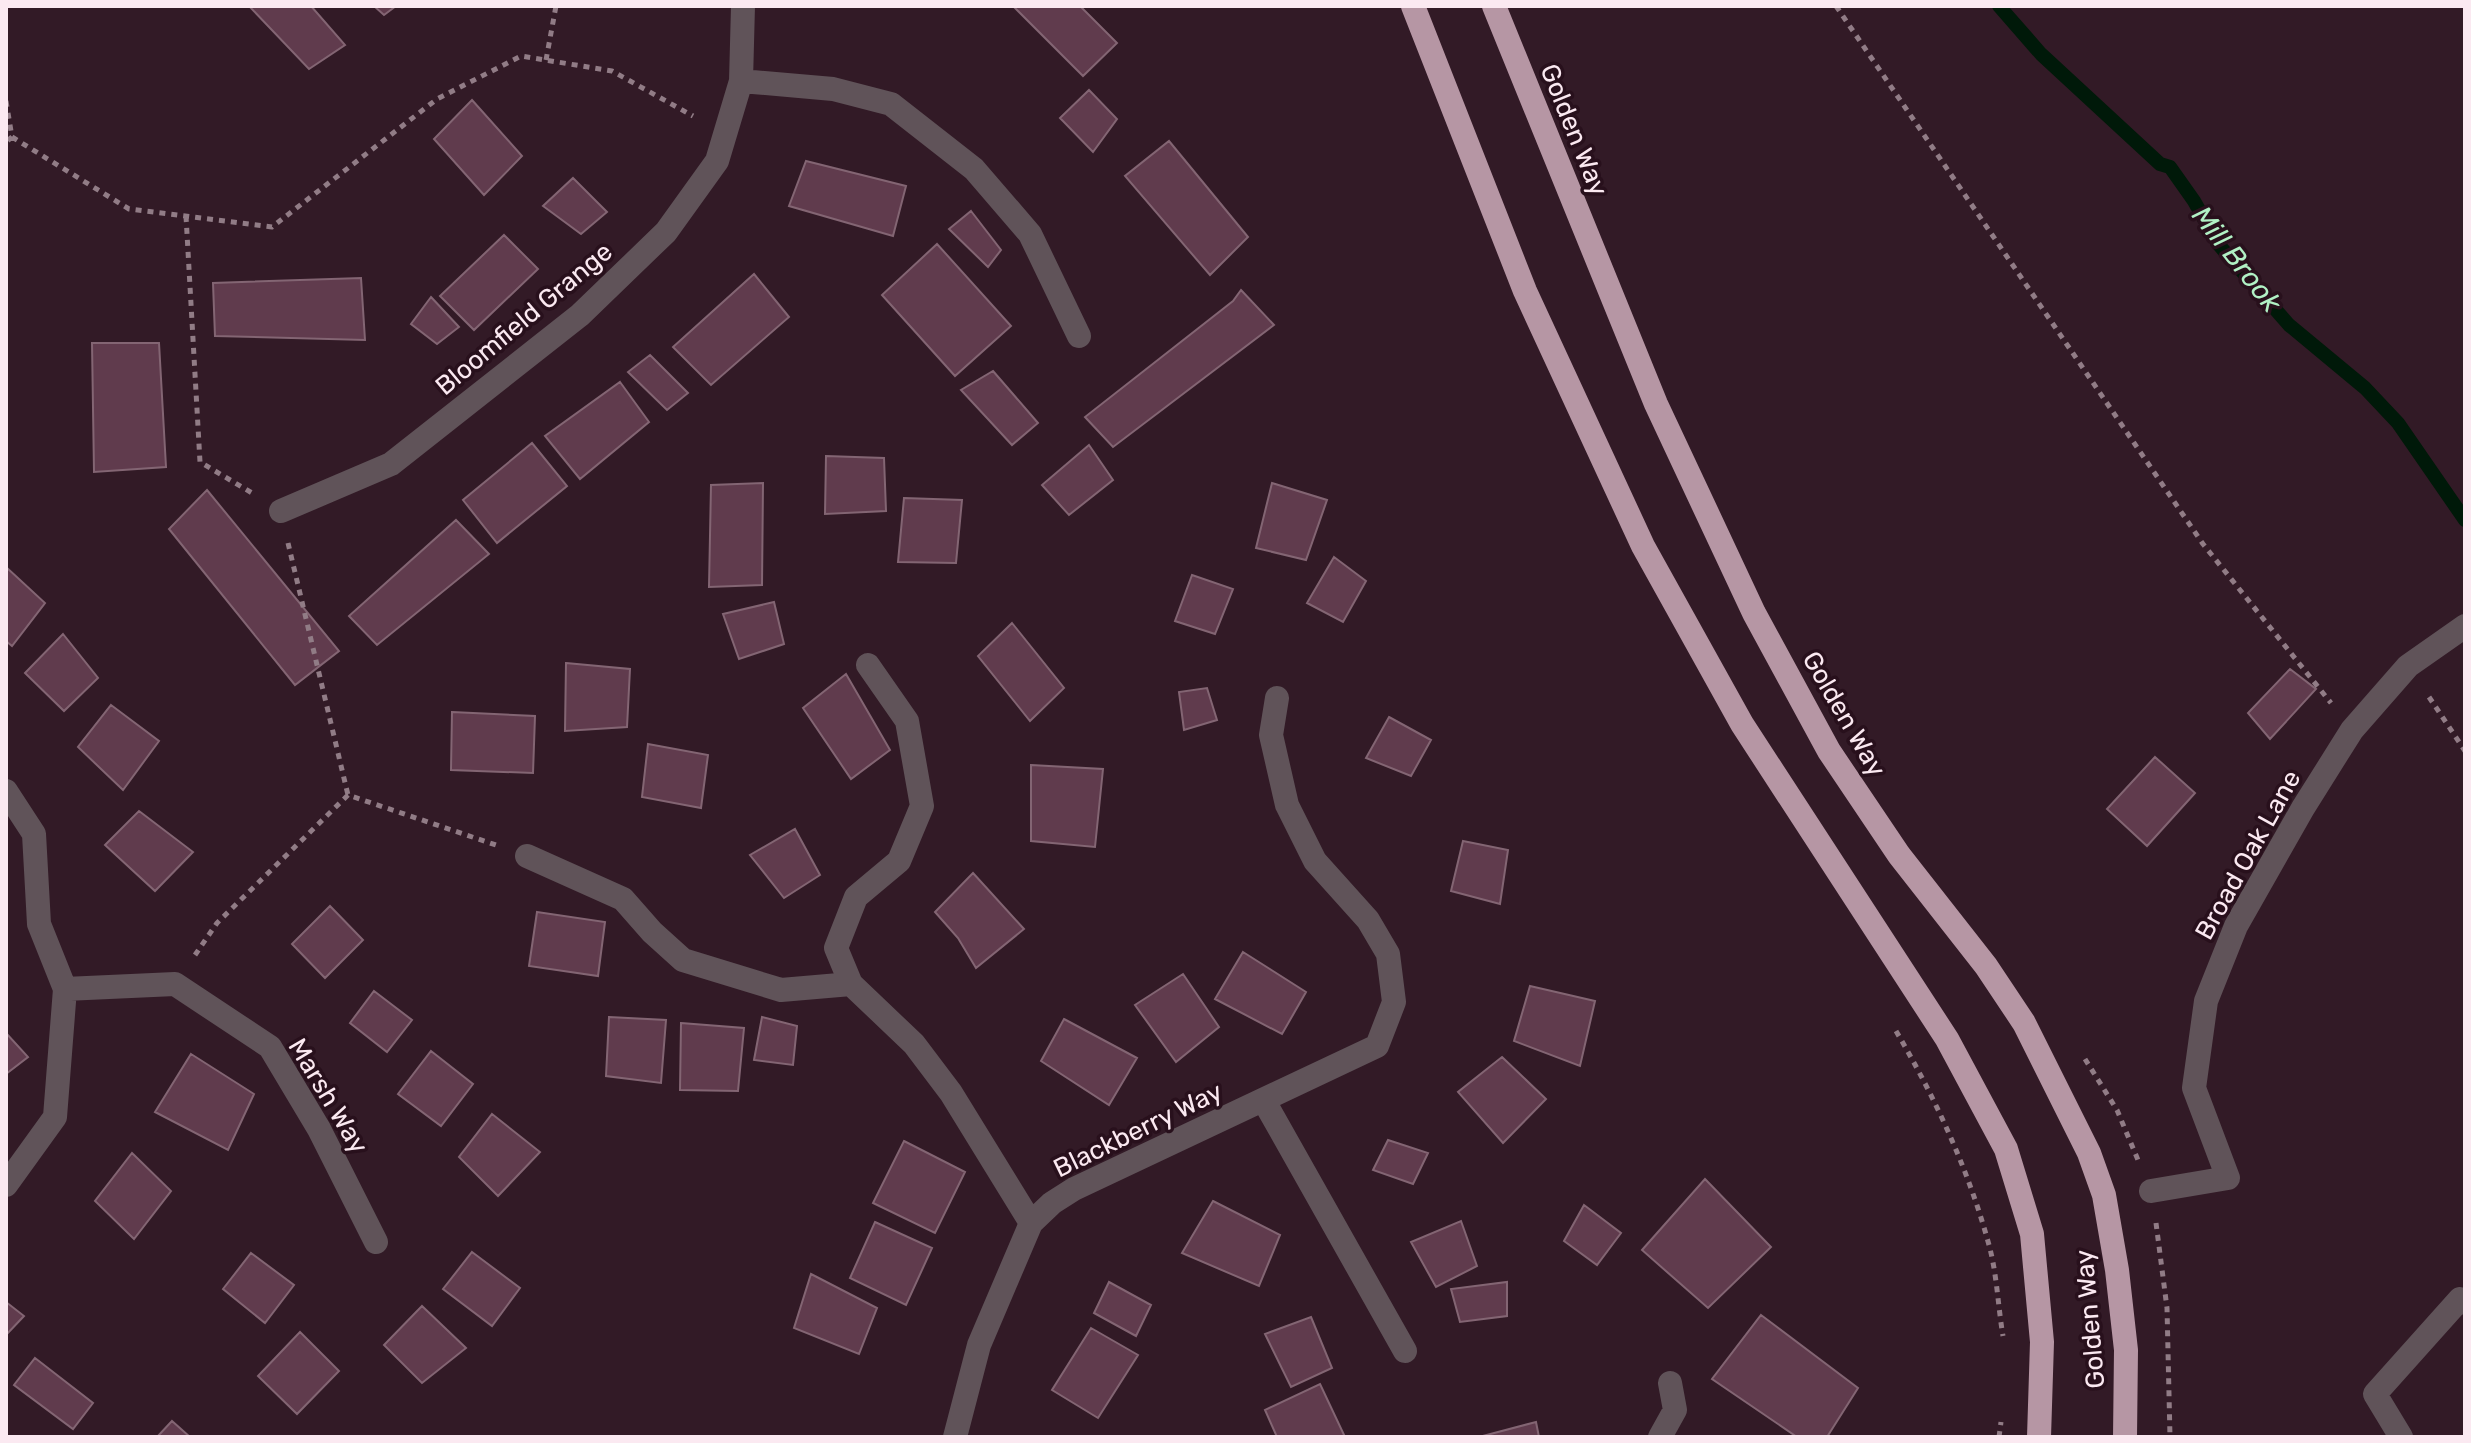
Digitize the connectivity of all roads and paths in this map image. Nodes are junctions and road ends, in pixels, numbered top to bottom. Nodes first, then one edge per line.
1 (556, 6) edge
2 (743, 6) edge
3 (1413, 6) edge
4 (1494, 6) edge
5 (1836, 6) edge
6 (546, 60) junction
7 (741, 81) junction
8 (6, 101) edge
9 (726, 134) junction
10 (9, 140) edge
11 (186, 216) junction
12 (1079, 336) dead end
13 (281, 511) junction
14 (2465, 626) edge
15 (868, 665) dead end
16 (2408, 666) junction
17 (1277, 698) dead end
18 (2352, 730) junction
19 (2465, 751) edge
20 (6, 791) edge
21 (348, 795) junction
22 (527, 856) joint
23 (175, 984) junction
24 (851, 984) junction
25 (65, 989) junction
26 (1264, 1101) junction
27 (6, 1185) edge
28 (2151, 1191) joint
29 (1031, 1223) junction
30 (376, 1242) dead end
31 (2465, 1303) edge
32 (1405, 1351) dead end
33 (1670, 1383) dead end
34 (955, 1437) edge
35 (1660, 1437) edge
36 (2039, 1437) edge
37 (2125, 1437) edge
38 (2170, 1437) edge
39 (2401, 1437) edge

1 - 6 path
2 - 7 street, Bloomfield Grange
3 - 36 highway, Golden Way
4 - 37 highway, Golden Way
5 - 18 path
6 - 9 path
6 - 11 path
7 - 9 street, Bloomfield Grange
7 - 12 street
8 - 10 path
9 - 13 street, Bloomfield Grange
10 - 11 path
11 - 13 path
13 - 21 path
14 - 16 street, Broad Oak Lane
15 - 24 street
16 - 18 street, Broad Oak Lane
16 - 19 path
17 - 26 street, Blackberry Way
18 - 28 street, Broad Oak Lane
20 - 25 street
21 - 22 path
21 - 23 path
22 - 24 street
23 - 25 street
23 - 30 street, Marsh Way
24 - 29 street
25 - 27 street
26 - 29 street, Blackberry Way
26 - 32 street, Blackberry Way
28 - 38 path
29 - 34 street, Blackberry Way
31 - 39 street
33 - 35 street

